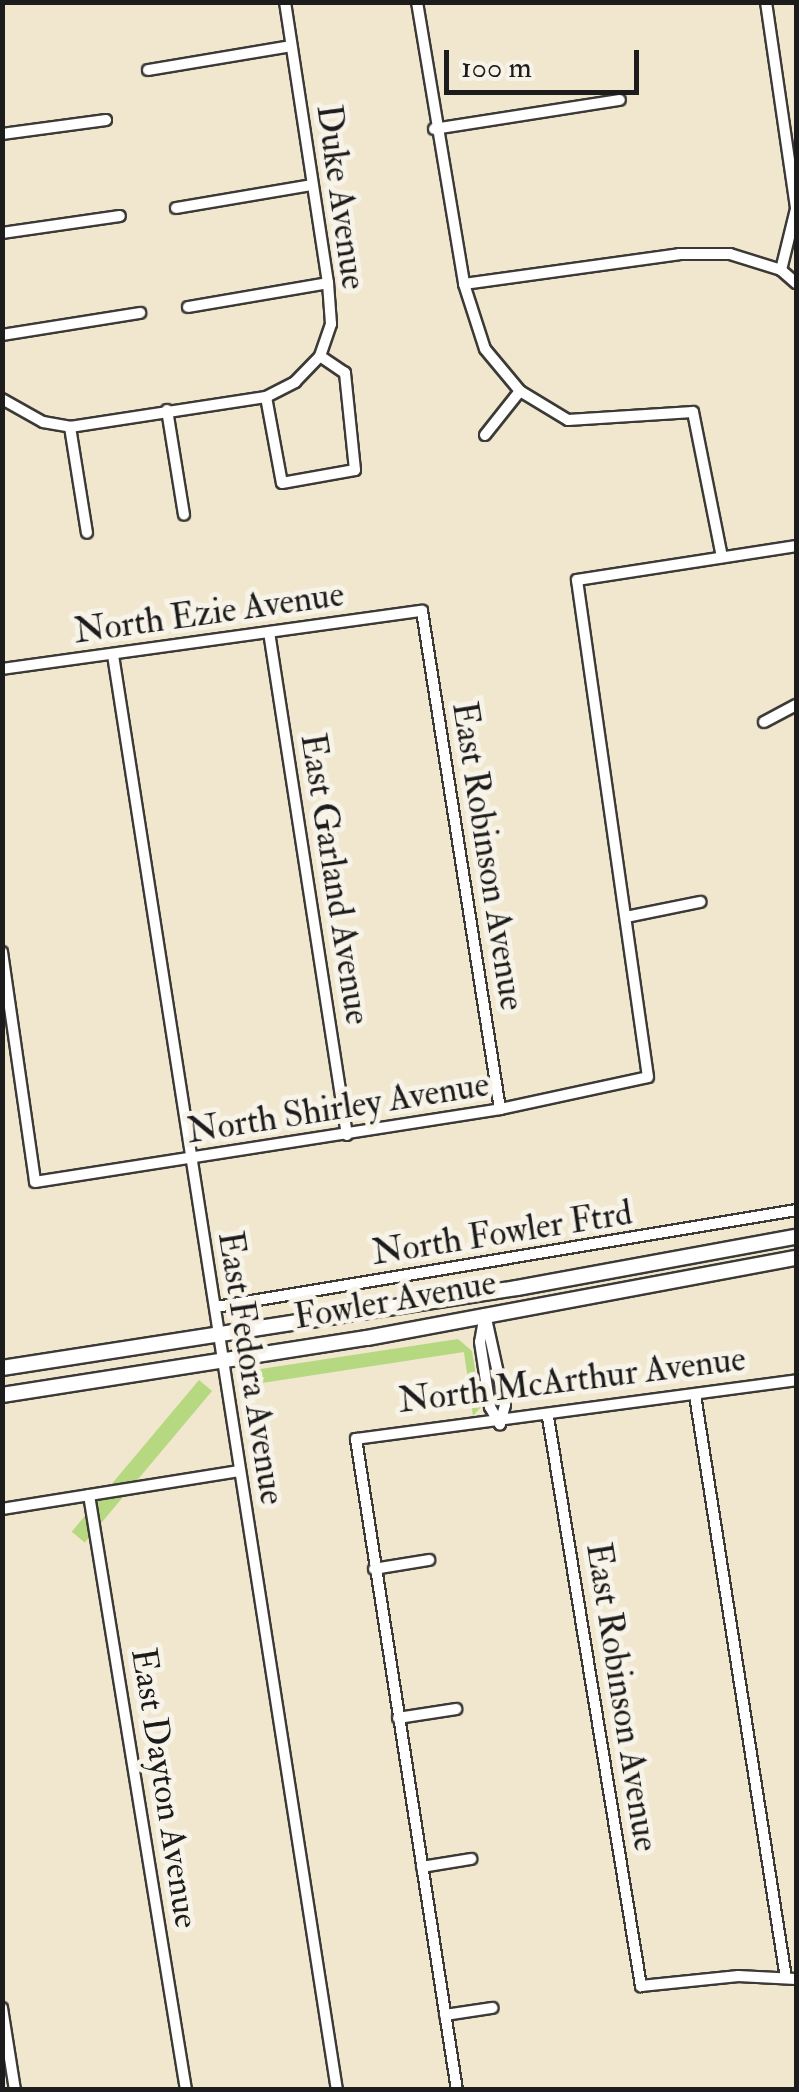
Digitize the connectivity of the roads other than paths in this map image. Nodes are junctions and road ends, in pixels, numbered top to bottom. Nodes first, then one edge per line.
1 (284, 2) edge
2 (417, 2) edge
3 (766, 2) edge
4 (292, 46) junction
5 (148, 70) dead end
6 (620, 100) dead end
7 (106, 120) dead end
8 (434, 129) junction
9 (2, 134) edge
10 (312, 184) junction
11 (176, 208) dead end
12 (796, 208) edge
13 (120, 216) dead end
14 (2, 233) edge
15 (781, 270) junction
16 (328, 284) junction
17 (464, 284) junction
18 (796, 284) edge
19 (188, 307) dead end
20 (140, 313) dead end
21 (2, 335) edge
22 (320, 356) junction
23 (520, 391) junction
24 (2, 398) edge
25 (266, 398) junction
26 (167, 410) junction
27 (70, 427) junction
28 (485, 435) dead end
29 (184, 515) dead end
30 (87, 533) dead end
31 (796, 546) edge
32 (722, 557) junction
33 (422, 611) joint
34 (269, 632) junction
35 (113, 655) junction
36 (2, 669) edge
37 (796, 705) edge
38 (764, 722) dead end
39 (700, 902) dead end
40 (626, 917) junction
41 (2, 952) edge
42 (500, 1110) junction
43 (347, 1135) junction
44 (190, 1160) junction
45 (796, 1210) edge
46 (796, 1237) edge
47 (796, 1258) edge
48 (216, 1307) junction
49 (484, 1314) junction
50 (220, 1332) junction
51 (224, 1361) junction
52 (2, 1368) edge
53 (796, 1380) edge
54 (2, 1395) edge
55 (695, 1395) junction
56 (548, 1417) junction
57 (500, 1424) junction
58 (239, 1471) junction
59 (89, 1495) junction
60 (2, 1509) edge
61 (429, 1560) dead end
62 (374, 1569) junction
63 (456, 1709) dead end
64 (398, 1718) junction
65 (471, 1859) dead end
66 (422, 1867) junction
67 (791, 1979) edge
68 (2, 2008) edge
69 (492, 2008) dead end
70 (446, 2014) junction
71 (16, 2090) edge
72 (186, 2090) edge
73 (337, 2090) edge
74 (457, 2090) edge

1 - 4 street, Duke Avenue
2 - 8 street
3 - 12 street
4 - 5 street
4 - 10 street, Duke Avenue
6 - 8 street
7 - 9 street
8 - 17 street
10 - 11 street
10 - 16 street, Duke Avenue
12 - 15 street
13 - 14 street
15 - 17 street
15 - 18 street
16 - 19 street
16 - 22 street, Duke Avenue
17 - 23 street
20 - 21 street
22 - 25 street
22 - 25 street
23 - 28 street
23 - 32 street
24 - 27 street
25 - 26 street
26 - 27 street
26 - 29 street
27 - 30 street
31 - 32 street
32 - 40 street
33 - 34 street, North Ezie Avenue
33 - 42 street, East Robinson Avenue
34 - 35 street, North Ezie Avenue
34 - 43 street, East Garland Avenue
35 - 36 street, North Ezie Avenue
35 - 44 street, East Fedora Avenue
37 - 38 street
39 - 40 street
40 - 42 street, North Shirley Avenue
41 - 44 street, North Shirley Avenue
42 - 43 street, North Shirley Avenue
43 - 44 street, North Shirley Avenue
44 - 48 street, East Fedora Avenue
45 - 48 street, North Fowler Ftrd
46 - 50 main road
47 - 49 main road, Fowler Avenue
48 - 50 street, East Fedora Avenue
49 - 51 main road, Fowler Avenue
49 - 57 street
50 - 51 street, East Fedora Avenue
50 - 52 main road
51 - 54 main road, Fowler Avenue
51 - 58 street, East Fedora Avenue
53 - 55 street, North McArthur Avenue
55 - 56 street, North McArthur Avenue
55 - 67 street
56 - 57 street, North McArthur Avenue
56 - 67 street, East Robinson Avenue
57 - 62 street, North McArthur Avenue
58 - 59 street
58 - 73 street, East Fedora Avenue
59 - 60 street
59 - 72 street, East Dayton Avenue
61 - 62 street
62 - 64 street
63 - 64 street
64 - 66 street
65 - 66 street
66 - 70 street
68 - 71 street
69 - 70 street
70 - 74 street

